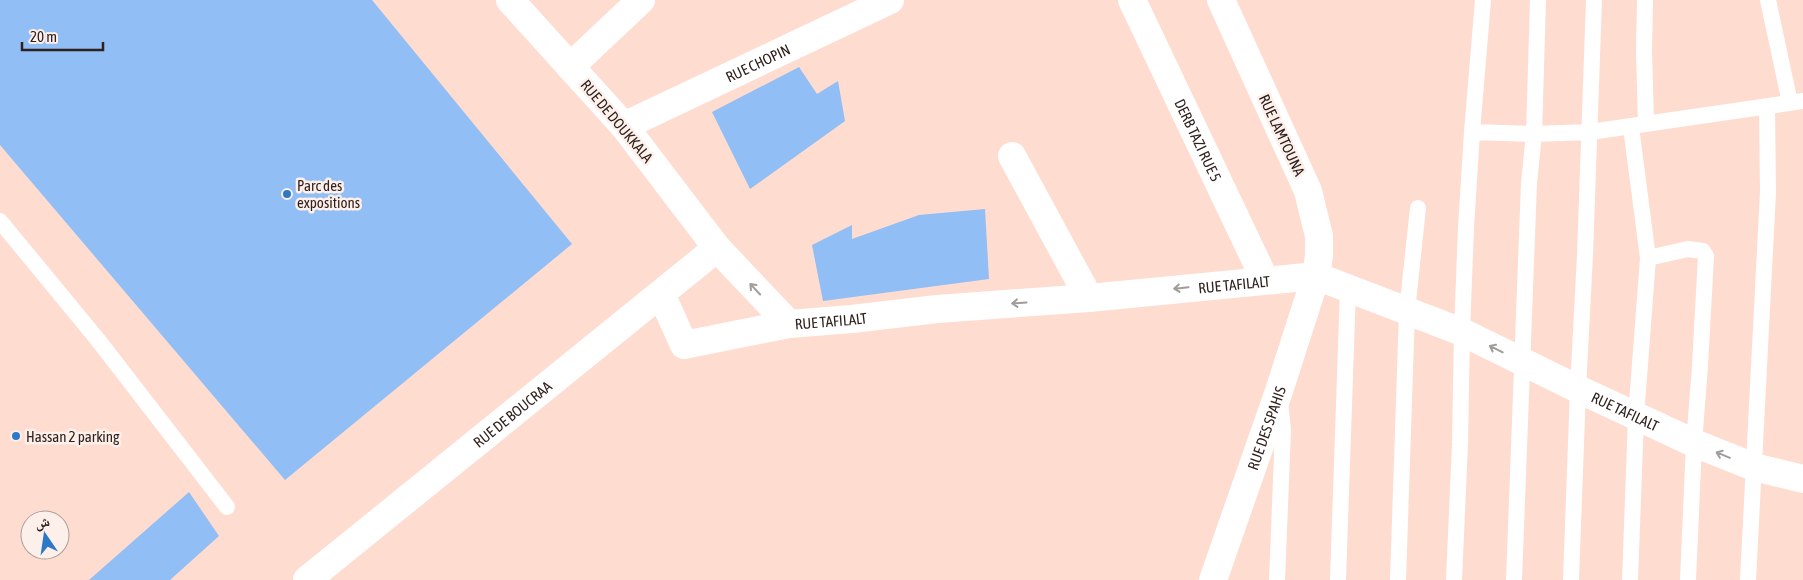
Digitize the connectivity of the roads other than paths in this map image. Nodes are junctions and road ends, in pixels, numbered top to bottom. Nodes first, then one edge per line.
1 (510, 0) edge
2 (641, 0) edge
3 (890, 0) edge
4 (1132, 0) edge
5 (1221, 0) edge
6 (1483, 0) edge
7 (1538, 0) edge
8 (1594, 0) edge
9 (1645, 0) edge
10 (1768, 0) edge
11 (570, 67) junction
12 (1797, 102) edge
13 (1767, 107) junction
14 (1639, 125) junction
15 (624, 126) junction
16 (1472, 132) junction
17 (1590, 132) junction
18 (1534, 134) junction
19 (1012, 156) dead end
20 (1418, 208) dead end
21 (0, 221) edge
22 (717, 248) junction
23 (1648, 258) junction
24 (1316, 276) junction
25 (1265, 280) junction
26 (1348, 288) junction
27 (661, 294) junction
28 (1089, 298) junction
29 (1407, 311) junction
30 (788, 324) junction
31 (1462, 332) junction
32 (1523, 363) junction
33 (1578, 389) junction
34 (1279, 391) junction
35 (1636, 417) junction
36 (1694, 443) junction
37 (1754, 467) junction
38 (1803, 479) edge
39 (227, 506) dead end
40 (307, 580) edge
41 (1213, 580) edge
42 (1277, 580) edge
43 (1338, 580) edge
44 (1398, 580) edge
45 (1454, 580) edge
46 (1514, 580) edge
47 (1571, 580) edge
48 (1630, 580) edge
49 (1688, 580) edge
50 (1748, 580) edge

1 - 11 street, RUE DE DOUKKALA
2 - 11 street
3 - 15 street, RUE CHOPIN
4 - 25 street, DERB TAZI RUE 5
5 - 24 street, RUE LAMTOUNA
6 - 16 lane
7 - 18 lane
8 - 17 lane
9 - 14 lane
10 - 12 lane
11 - 15 street, RUE DE DOUKKALA
12 - 13 lane
13 - 14 lane
13 - 37 lane
14 - 17 lane
14 - 23 lane
15 - 22 street, RUE DE DOUKKALA
16 - 18 lane
16 - 31 lane
17 - 18 lane
17 - 33 lane
18 - 32 lane
19 - 28 street
20 - 29 lane
21 - 39 lane
22 - 27 street, RUE DE BOUCRAA
30 -> 22 street, RUE DE DOUKKALA
23 - 35 lane
23 - 36 lane
24 - 25 street, RUE TAFILALT
24 - 26 street, RUE TAFILALT
24 - 34 street, RUE DES SPAHIS
25 -> 28 street, RUE TAFILALT
26 - 29 street, RUE TAFILALT
26 - 43 lane
27 - 30 street, RUE TAFILALT
27 - 40 street, RUE DE BOUCRAA
28 -> 30 street, RUE TAFILALT
29 - 31 street, RUE TAFILALT
29 - 44 lane
32 -> 31 street, RUE TAFILALT
31 - 45 lane
32 - 33 street, RUE TAFILALT
32 - 46 lane
33 - 35 street, RUE TAFILALT
33 - 47 lane
34 - 41 street, RUE DES SPAHIS
34 - 42 lane
35 - 36 street, RUE TAFILALT
35 - 48 lane
37 -> 36 street, RUE TAFILALT
36 - 49 lane
37 - 38 street, RUE TAFILALT
37 - 50 lane

